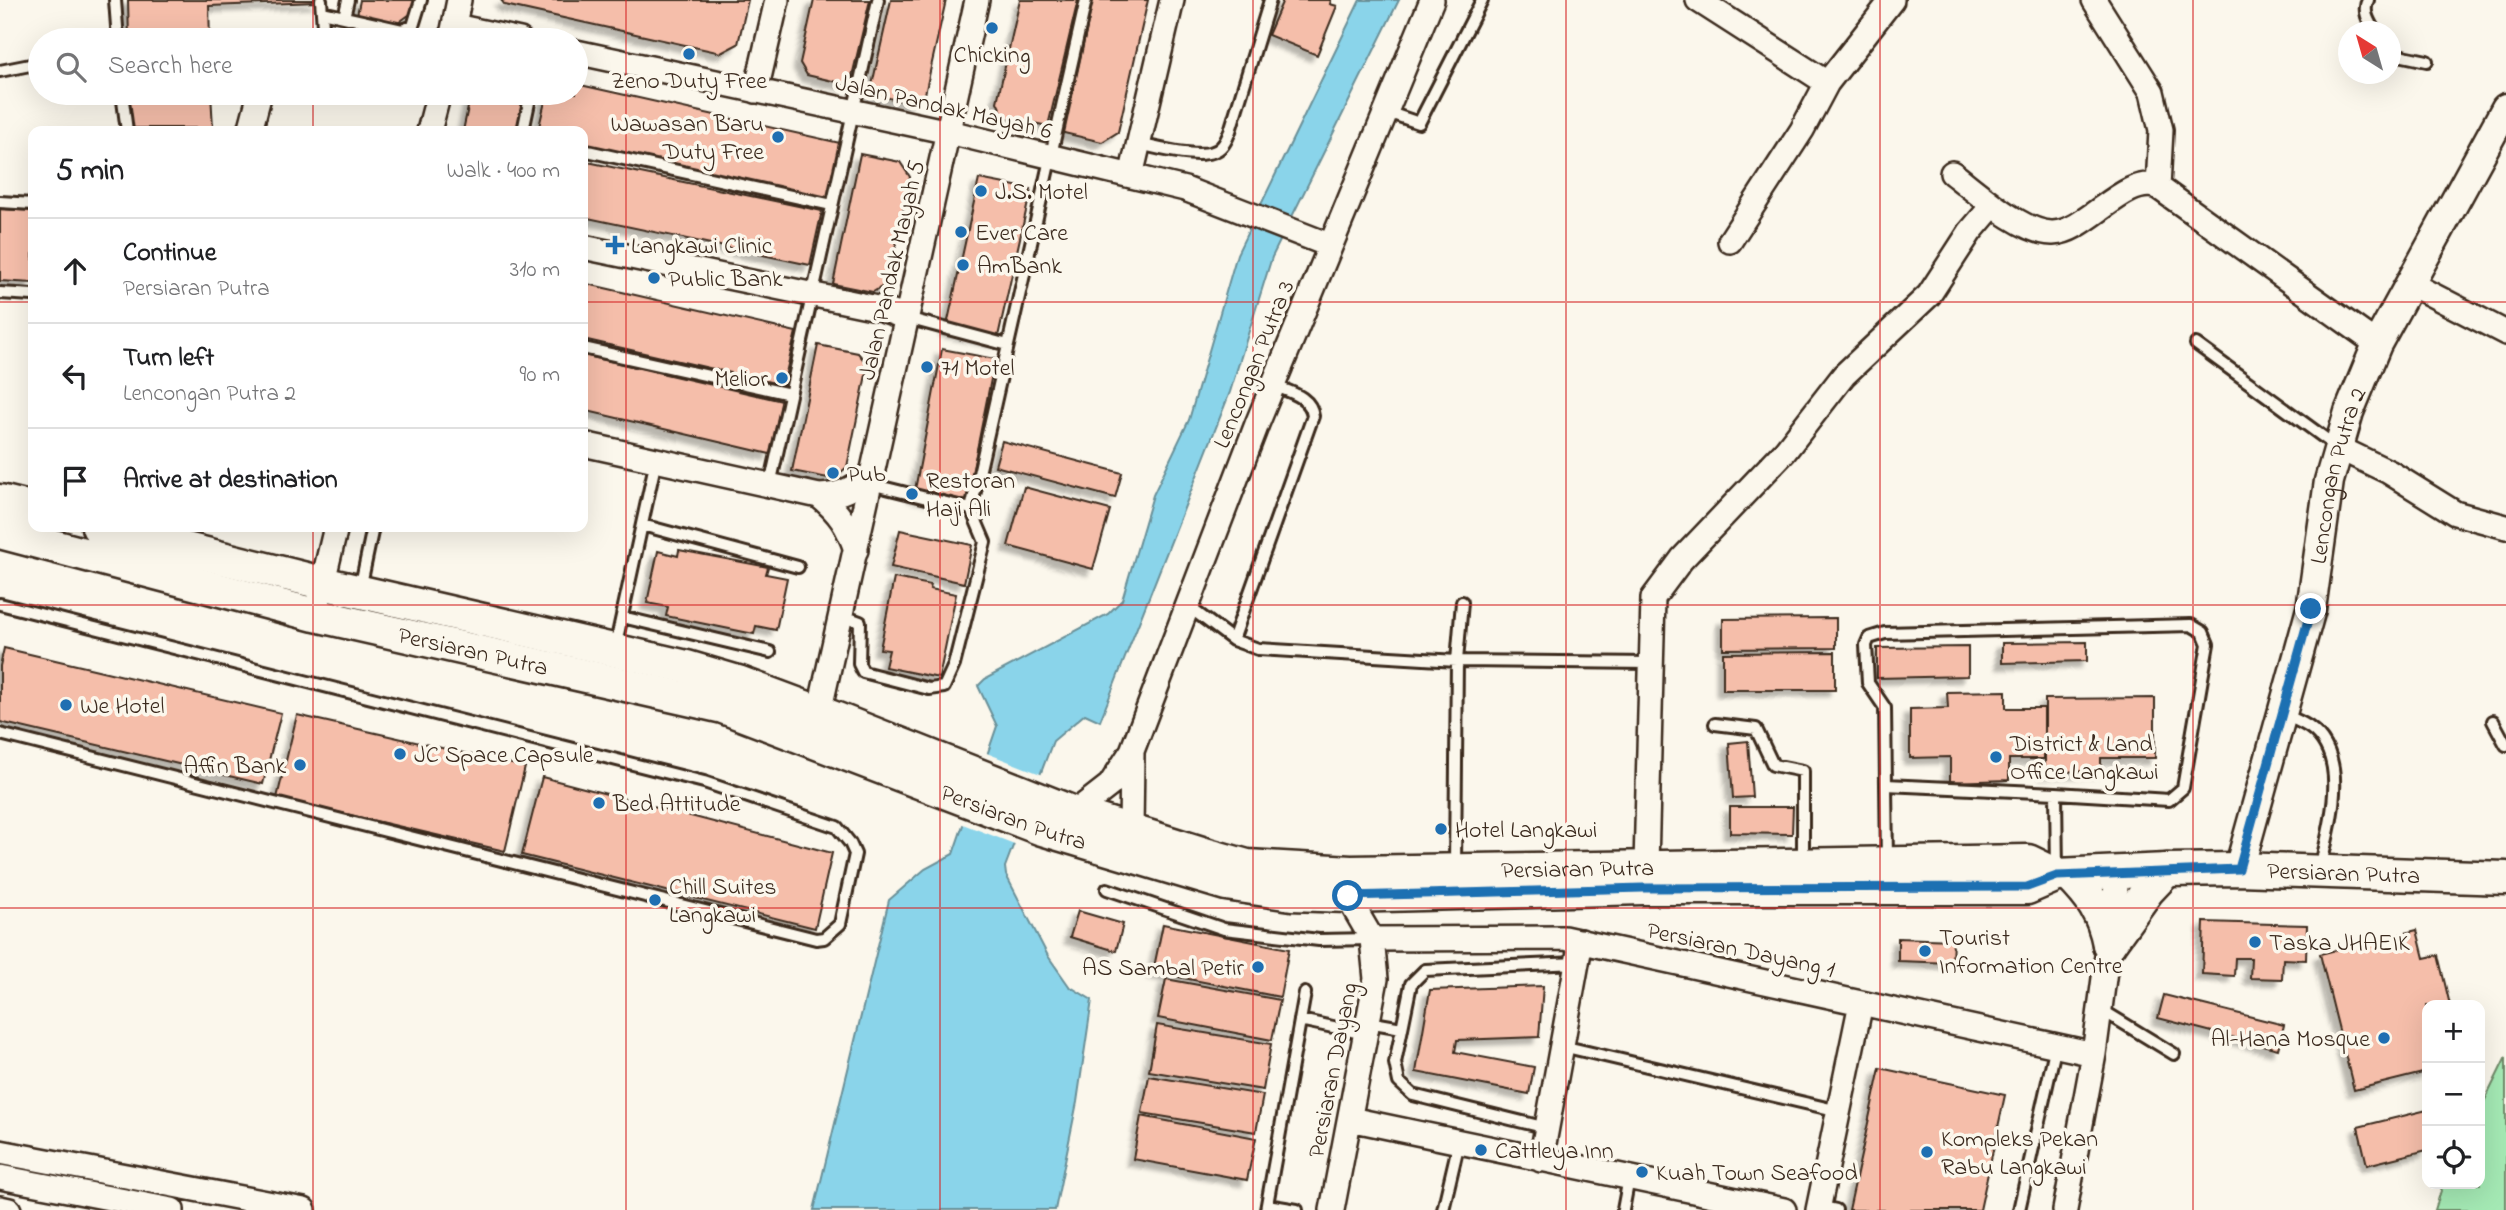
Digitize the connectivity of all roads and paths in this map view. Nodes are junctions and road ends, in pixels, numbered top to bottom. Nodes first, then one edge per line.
1 (115, 0) edge
2 (321, 0) edge
3 (348, 0) edge
4 (421, 0) edge
5 (459, 0) edge
6 (777, 0) edge
7 (878, 0) edge
8 (977, 0) edge
9 (1086, 0) edge
10 (1172, 0) edge
11 (1270, 0) edge
12 (1432, 0) edge
13 (1482, 0) edge
14 (1698, 0) edge
15 (1892, 0) edge
16 (2094, 0) edge
17 (2368, 0) edge
18 (322, 12) junction
19 (344, 17) junction
20 (2369, 21) edge
21 (117, 28) edge
22 (323, 28) edge
23 (402, 28) edge
24 (408, 28) edge
25 (454, 28) edge
26 (588, 55) edge
27 (2401, 55) edge
28 (2427, 61) dead end
29 (28, 65) edge
30 (0, 71) edge
31 (1826, 83) junction
32 (756, 91) junction
33 (124, 105) edge
34 (257, 105) edge
35 (436, 105) edge
36 (528, 105) edge
37 (2506, 108) edge
38 (853, 111) junction
39 (1384, 111) junction
40 (126, 126) edge
41 (251, 126) edge
42 (430, 126) edge
43 (524, 126) edge
44 (949, 132) junction
45 (1139, 144) junction
46 (588, 151) edge
47 (1051, 157) junction
48 (1952, 173) dead end
49 (1131, 176) junction
50 (2158, 187) junction
51 (0, 202) edge
52 (28, 204) edge
53 (832, 205) junction
54 (1993, 205) junction
55 (1730, 242) dead end
56 (1329, 244) junction
57 (588, 248) edge
58 (2411, 284) junction
59 (0, 293) edge
60 (28, 295) edge
61 (813, 295) junction
62 (907, 318) junction
63 (2506, 333) edge
64 (2196, 344) dead end
65 (2377, 344) junction
66 (1008, 345) junction
67 (588, 349) edge
68 (1273, 385) junction
69 (790, 394) junction
70 (588, 445) edge
71 (2337, 447) junction
72 (656, 460) junction
73 (872, 478) junction
74 (770, 485) junction
75 (819, 496) junction
76 (0, 501) edge
77 (28, 508) edge
78 (971, 509) junction
79 (642, 525) junction
80 (2506, 527) edge
81 (118, 532) edge
82 (334, 532) edge
83 (372, 532) edge
84 (1, 533) edge
85 (856, 550) junction
86 (799, 566) dead end
87 (322, 583) junction
88 (360, 592) junction
89 (1462, 602) dead end
90 (2, 606) edge
91 (1189, 607) junction
92 (315, 615) junction
93 (841, 615) junction
94 (468, 617) junction
95 (622, 617) junction
96 (1233, 639) junction
97 (460, 649) junction
98 (614, 650) junction
99 (771, 652) dead end
100 (1457, 661) junction
101 (1650, 663) junction
102 (819, 713) junction
103 (2284, 715) junction
104 (2493, 721) dead end
105 (1715, 724) dead end
106 (0, 734) edge
107 (2506, 745) edge
108 (1132, 751) junction
109 (961, 784) junction
110 (1886, 785) junction
111 (2056, 793) junction
112 (1056, 815) junction
113 (1131, 831) junction
114 (1887, 864) junction
115 (1646, 865) junction
116 (1803, 865) junction
117 (1455, 869) junction
118 (2239, 869) junction
119 (2167, 870) junction
120 (2319, 871) junction
121 (2118, 872) junction
122 (2063, 875) junction
123 (2506, 878) edge
124 (1107, 889) dead end
125 (1348, 896) junction
126 (1372, 939) junction
127 (2109, 944) junction
128 (1579, 952) junction
129 (1305, 993) dead end
130 (1861, 1003) junction
131 (2101, 1009) junction
132 (1300, 1020) junction
133 (1367, 1028) junction
134 (1402, 1028) junction
135 (2056, 1045) junction
136 (1562, 1046) junction
137 (2094, 1054) junction
138 (2175, 1054) dead end
139 (1839, 1111) junction
140 (1350, 1119) junction
141 (1547, 1128) junction
142 (1459, 1142) junction
143 (0, 1152) edge
144 (1541, 1160) junction
145 (0, 1177) edge
146 (1629, 1178) junction
147 (1267, 1207) edge
148 (0, 1208) edge
149 (163, 1209) edge
150 (1824, 1209) edge
151 (9, 1210) edge
152 (304, 1210) edge
153 (1297, 1210) edge
154 (1332, 1210) edge
155 (1443, 1210) edge
156 (1623, 1210) edge
157 (1784, 1210) edge
158 (2019, 1210) edge
159 (2065, 1210) edge

1 - 21 lane
2 - 18 lane
3 - 19 lane
4 - 24 lane
5 - 25 street
6 - 32 street
7 - 38 lane
8 - 44 street, Jalan Pandak Mayah 5
9 - 47 lane
10 - 45 street
11 - 45 lane
12 - 39 street, Lencongan Putra 3
13 - 39 lane
14 - 31 street
15 - 31 street
16 - 50 street
17 - 20 lane
18 - 19 lane
18 - 22 lane
19 - 23 lane
26 - 32 street, Jalan Pandak Mayah 6
27 - 28 lane
29 - 30 lane
31 - 55 street
32 - 38 street, Jalan Pandak Mayah 6
33 - 40 lane
34 - 41 street
35 - 42 street
36 - 43 lane
37 - 58 street, Lencongan Putra 2
38 - 44 street, Jalan Pandak Mayah 6
38 - 53 lane
39 - 56 street, Lencongan Putra 3
44 - 47 street, Jalan Pandak Mayah 6
44 - 62 street, Jalan Pandak Mayah 5
45 - 49 street
46 - 53 lane
47 - 49 street, Jalan Pandak Mayah 6
47 - 66 lane
48 - 54 street
49 - 56 street, Jalan Pandak Mayah 6
50 - 54 street
50 - 65 street
51 - 52 lane
53 - 61 lane
54 - 101 street
56 - 68 street, Lencongan Putra 3
57 - 61 street
58 - 63 street
58 - 65 street, Lencongan Putra 2
59 - 60 lane
61 - 62 street
61 - 69 lane
62 - 66 lane
62 - 73 street, Jalan Pandak Mayah 5
64 - 71 lane
65 - 71 street, Lencongan Putra 2
66 - 78 lane
67 - 69 lane
68 - 91 street, Lencongan Putra 3
68 - 96 lane
69 - 74 lane
70 - 72 street
71 - 80 street
71 - 103 street, Lencongan Putra 2
72 - 74 street
72 - 79 lane
73 - 75 street
73 - 78 lane
73 - 85 street, Jalan Pandak Mayah 5
74 - 75 street
75 - 85 street
76 - 77 main road
78 - 93 lane
79 - 86 lane
79 - 95 lane
81 - 87 main road, Persiaran Putra
82 - 87 street
83 - 88 lane
84 - 92 main road, Persiaran Putra
85 - 93 street, Jalan Pandak Mayah 5
87 - 88 main road, Persiaran Putra
87 - 92 street
88 - 94 main road, Persiaran Putra
89 - 100 lane
90 - 106 lane
91 - 96 lane
91 - 108 street, Lencongan Putra 3
92 - 97 main road, Persiaran Putra
93 - 102 street, Jalan Pandak Mayah 5
94 - 97 main road
94 - 98 main road, Persiaran Putra
95 - 98 lane
95 - 99 lane
96 - 100 lane
97 - 109 main road, Persiaran Putra
98 - 102 main road, Persiaran Putra
100 - 101 lane
100 - 117 lane
101 - 115 street
102 - 109 main road, Persiaran Putra
103 - 118 street, Lencongan Putra 2
103 - 120 lane
104 - 107 lane
105 - 116 lane
108 - 112 street
108 - 113 street
109 - 112 main road, Persiaran Putra
110 - 111 lane
110 - 111 lane
110 - 114 lane
111 - 122 lane
112 - 113 main road, Persiaran Putra
112 - 125 main road, Persiaran Putra
113 - 117 main road, Persiaran Putra
114 - 116 main road, Persiaran Putra
114 - 122 main road, Persiaran Putra
115 - 116 main road, Persiaran Putra
115 - 117 main road, Persiaran Putra
118 - 119 main road, Persiaran Putra
118 - 120 main road, Persiaran Putra
119 - 121 main road, Persiaran Putra
119 - 127 main road
120 - 123 main road, Persiaran Putra
121 - 122 main road, Persiaran Putra
121 - 127 street
122 - 125 main road, Persiaran Putra
122 - 127 main road
124 - 126 lane
125 - 126 street
126 - 128 street, Persiaran Dayang 1
126 - 133 street, Persiaran Dayang
127 - 131 street
128 - 130 street, Persiaran Dayang 1
128 - 134 lane
128 - 136 street
129 - 132 lane
130 - 135 street, Persiaran Dayang 1
130 - 139 street
131 - 137 street
131 - 138 lane
132 - 133 lane
132 - 147 lane
133 - 134 lane
133 - 140 street, Persiaran Dayang
134 - 141 lane
135 - 137 street, Persiaran Dayang 1
135 - 158 lane
136 - 139 lane
136 - 141 street
137 - 159 street
139 - 150 street
140 - 142 street
140 - 154 street, Persiaran Dayang
141 - 144 street
142 - 144 street
142 - 155 lane
143 - 152 street
144 - 146 street
145 - 149 street
146 - 156 lane
146 - 157 street
147 - 153 lane
148 - 151 street

